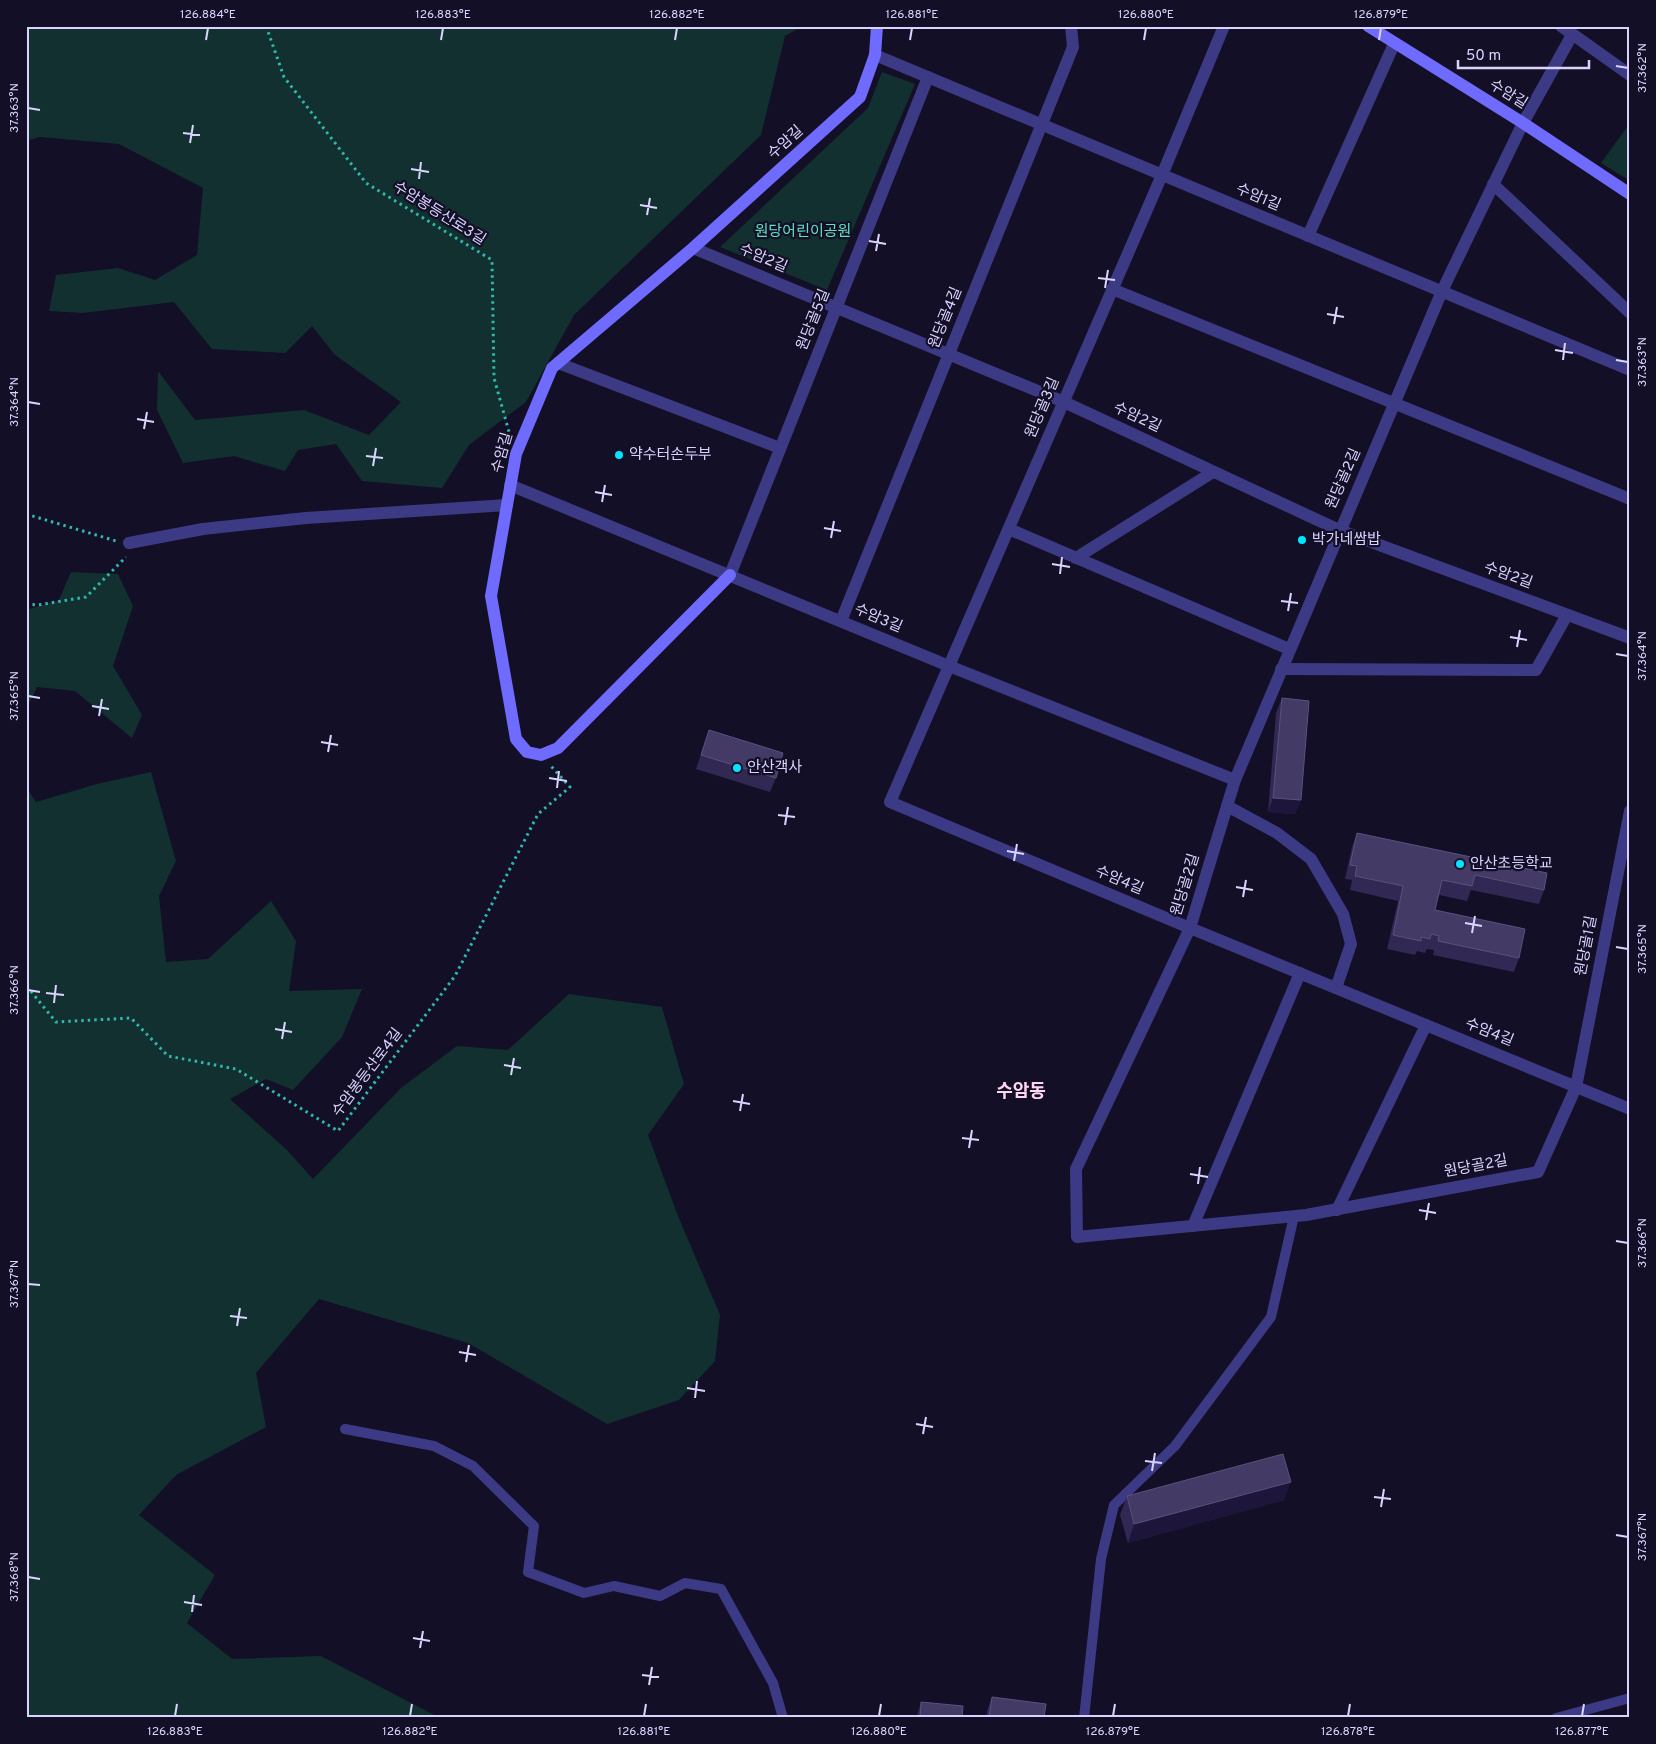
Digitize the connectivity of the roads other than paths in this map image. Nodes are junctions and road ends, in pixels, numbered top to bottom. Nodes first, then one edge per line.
1 (877, 26) edge
2 (1071, 26) edge
3 (1224, 26) edge
4 (1368, 26) edge
5 (1561, 26) edge
6 (1572, 35) junction
7 (1394, 44) junction
8 (874, 54) junction
9 (1630, 75) edge
10 (928, 77) junction
11 (1523, 123) junction
12 (1042, 124) junction
13 (1162, 175) junction
14 (1493, 184) junction
15 (1630, 194) edge
16 (1308, 236) junction
17 (693, 248) junction
18 (1112, 289) junction
19 (1442, 291) junction
20 (836, 307) junction
21 (1630, 313) edge
22 (949, 354) junction
23 (558, 363) junction
24 (1630, 370) edge
25 (1064, 402) junction
26 (1394, 404) junction
27 (780, 448) junction
28 (1213, 472) junction
29 (510, 485) junction
30 (1630, 499) edge
31 (507, 505) junction
32 (1009, 529) junction
33 (1339, 530) junction
34 (128, 543) road end
35 (1076, 558) junction
36 (730, 576) junction
37 (1567, 615) junction
38 (841, 621) junction
39 (1630, 638) edge
40 (1290, 650) junction
41 (949, 666) junction
42 (1281, 669) junction
43 (1235, 780) junction
44 (890, 802) joint
45 (1227, 806) junction
46 (1630, 811) edge
47 (1190, 928) junction
48 (1300, 973) junction
49 (1336, 988) junction
50 (1426, 1025) junction
51 (1576, 1087) junction
52 (1630, 1109) edge
53 (1337, 1210) junction
54 (1294, 1216) junction
55 (1193, 1226) junction
56 (346, 1428) dead end
57 (1630, 1698) edge
58 (783, 1718) edge
59 (1084, 1718) edge
60 (1556, 1718) edge

1 - 8 street, 수암길
2 - 12 street, 원당골4길
3 - 13 street, 원당골3길
4 - 7 street, 수암길
5 - 6 street
6 - 9 street
6 - 11 street, 원당골2길
7 - 11 street, 수암길
7 - 16 street
8 - 10 street, 수암1길
8 - 17 street, 수암길
10 - 12 street, 수암1길
10 - 20 street, 원당골5길
11 - 14 street, 원당골2길
11 - 15 street, 수암길
12 - 13 street, 수암1길
12 - 22 street, 원당골4길
13 - 16 street, 수암1길
13 - 18 street, 원당골3길
14 - 19 street, 원당골2길
14 - 21 street
16 - 19 street, 수암1길
17 - 20 street, 수암2길
17 - 23 street, 수암길
18 - 25 street, 원당골3길
18 - 26 street
19 - 24 street, 수암1길
19 - 26 street, 원당골2길
20 - 22 street, 수암2길
20 - 27 street, 원당골5길
22 - 25 street, 수암2길
22 - 38 street, 원당골4길
23 - 27 street
23 - 29 street, 수암길
25 - 28 street, 수암2길
25 - 32 street, 원당골3길
26 - 30 street
26 - 33 street, 원당골2길
27 - 36 street, 원당골5길
28 - 33 street, 수암2길
28 - 35 street
29 - 31 street, 수암길
29 - 36 street, 수암3길
31 - 34 street
31 - 36 street, 수암길
32 - 35 street
32 - 41 street, 원당골3길
33 - 37 street, 수암2길
33 - 40 street, 원당골2길
35 - 40 street
36 - 38 street, 수암3길
37 - 39 street, 수암2길
37 - 42 street
38 - 41 street, 수암3길
40 - 42 street, 원당골2길
41 - 43 street, 수암3길
41 - 44 street, 원당골3길
42 - 43 street, 원당골2길
43 - 45 street, 원당골2길
44 - 47 street, 수암4길
45 - 47 street, 원당골2길
45 - 49 street
46 - 51 street, 원당골1길
47 - 48 street, 수암4길
47 - 55 street, 원당골2길
48 - 49 street, 수암4길
48 - 55 street
49 - 50 street, 수암4길
50 - 51 street, 수암4길
50 - 53 street
51 - 52 street, 수암4길
51 - 53 street, 원당골2길
53 - 54 street, 원당골2길
54 - 55 street, 원당골2길
54 - 59 lane
56 - 58 lane
57 - 60 lane

